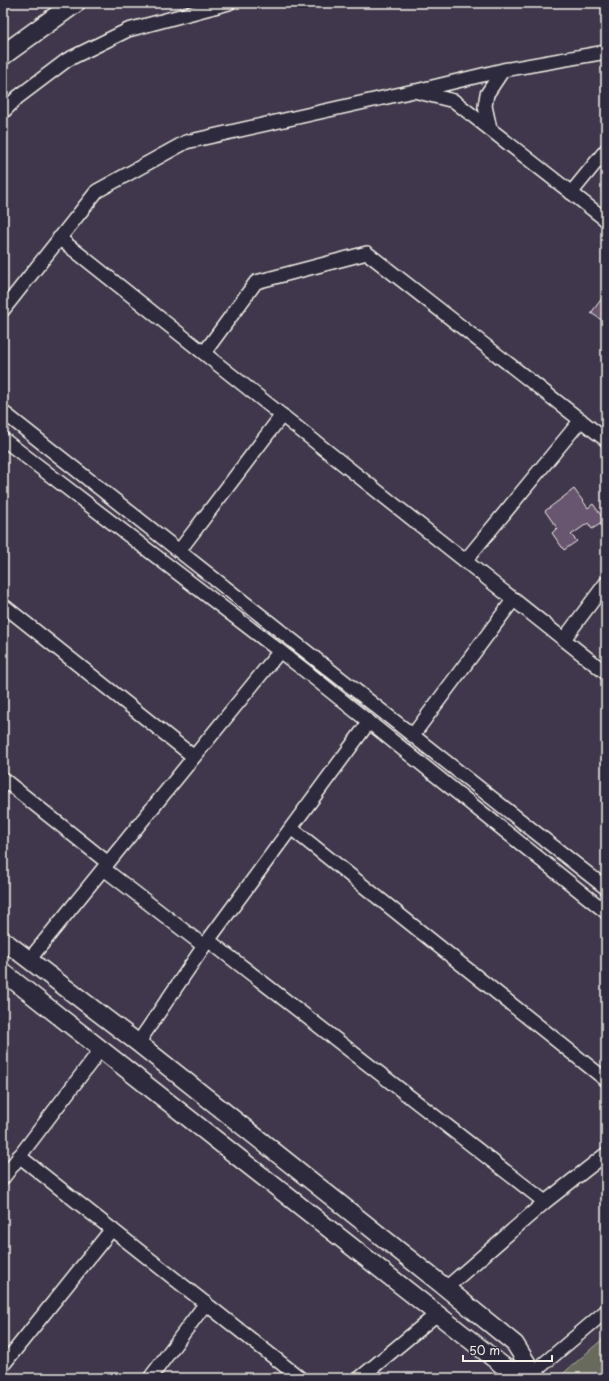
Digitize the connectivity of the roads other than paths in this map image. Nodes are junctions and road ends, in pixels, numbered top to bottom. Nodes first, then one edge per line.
1 (75, 3) edge
2 (229, 3) edge
3 (3, 39) edge
4 (606, 52) edge
5 (3, 55) edge
6 (503, 70) junction
7 (414, 91) junction
8 (3, 112) edge
9 (490, 129) junction
10 (606, 150) edge
11 (570, 193) junction
12 (606, 220) edge
13 (59, 238) junction
14 (3, 310) edge
15 (204, 353) junction
16 (3, 412) edge
17 (282, 416) junction
18 (581, 420) junction
19 (3, 439) edge
20 (606, 440) edge
21 (179, 551) junction
22 (466, 561) junction
23 (606, 583) edge
24 (514, 599) junction
25 (3, 605) edge
26 (564, 640) junction
27 (280, 651) junction
28 (606, 673) edge
29 (369, 722) junction
30 (413, 735) junction
31 (194, 757) junction
32 (3, 779) edge
33 (291, 828) junction
34 (106, 866) junction
35 (606, 888) edge
36 (606, 912) edge
37 (3, 940) edge
38 (206, 943) junction
39 (29, 960) junction
40 (3, 972) edge
41 (138, 1043) junction
42 (101, 1049) junction
43 (606, 1080) edge
44 (606, 1154) edge
45 (19, 1156) junction
46 (3, 1178) edge
47 (545, 1202) junction
48 (112, 1229) junction
49 (446, 1288) junction
50 (206, 1303) junction
51 (606, 1311) edge
52 (437, 1314) junction
53 (3, 1365) edge
54 (530, 1375) edge
55 (150, 1378) edge
56 (300, 1378) edge
57 (360, 1378) edge

1 - 3 main road
1 - 5 main road
2 - 8 street
4 - 6 street
6 - 7 street
6 - 9 street
7 - 9 street
7 - 13 street
9 - 11 street
10 - 11 street
11 - 12 street
13 - 14 street
13 - 15 street
15 - 17 street
15 - 18 street
16 - 21 street
17 - 21 street
17 - 22 street
18 - 20 street
18 - 22 street
19 - 27 street
21 - 30 street
22 - 24 street
23 - 26 street
24 - 26 street
24 - 30 street
25 - 31 street
26 - 28 street
27 - 29 street
27 - 31 street
29 - 33 street
29 - 36 street
30 - 35 street
31 - 34 street
32 - 34 street
33 - 38 street
33 - 43 street
34 - 38 street
34 - 39 street
37 - 39 street
38 - 41 street
38 - 47 street
39 - 41 street
40 - 42 street
41 - 49 street
42 - 45 street
42 - 52 street
44 - 47 street
45 - 46 street
45 - 48 street
47 - 49 street
48 - 50 street
48 - 53 street
49 - 54 street
50 - 55 street
50 - 56 street
51 - 54 street
52 - 54 street
52 - 57 street

